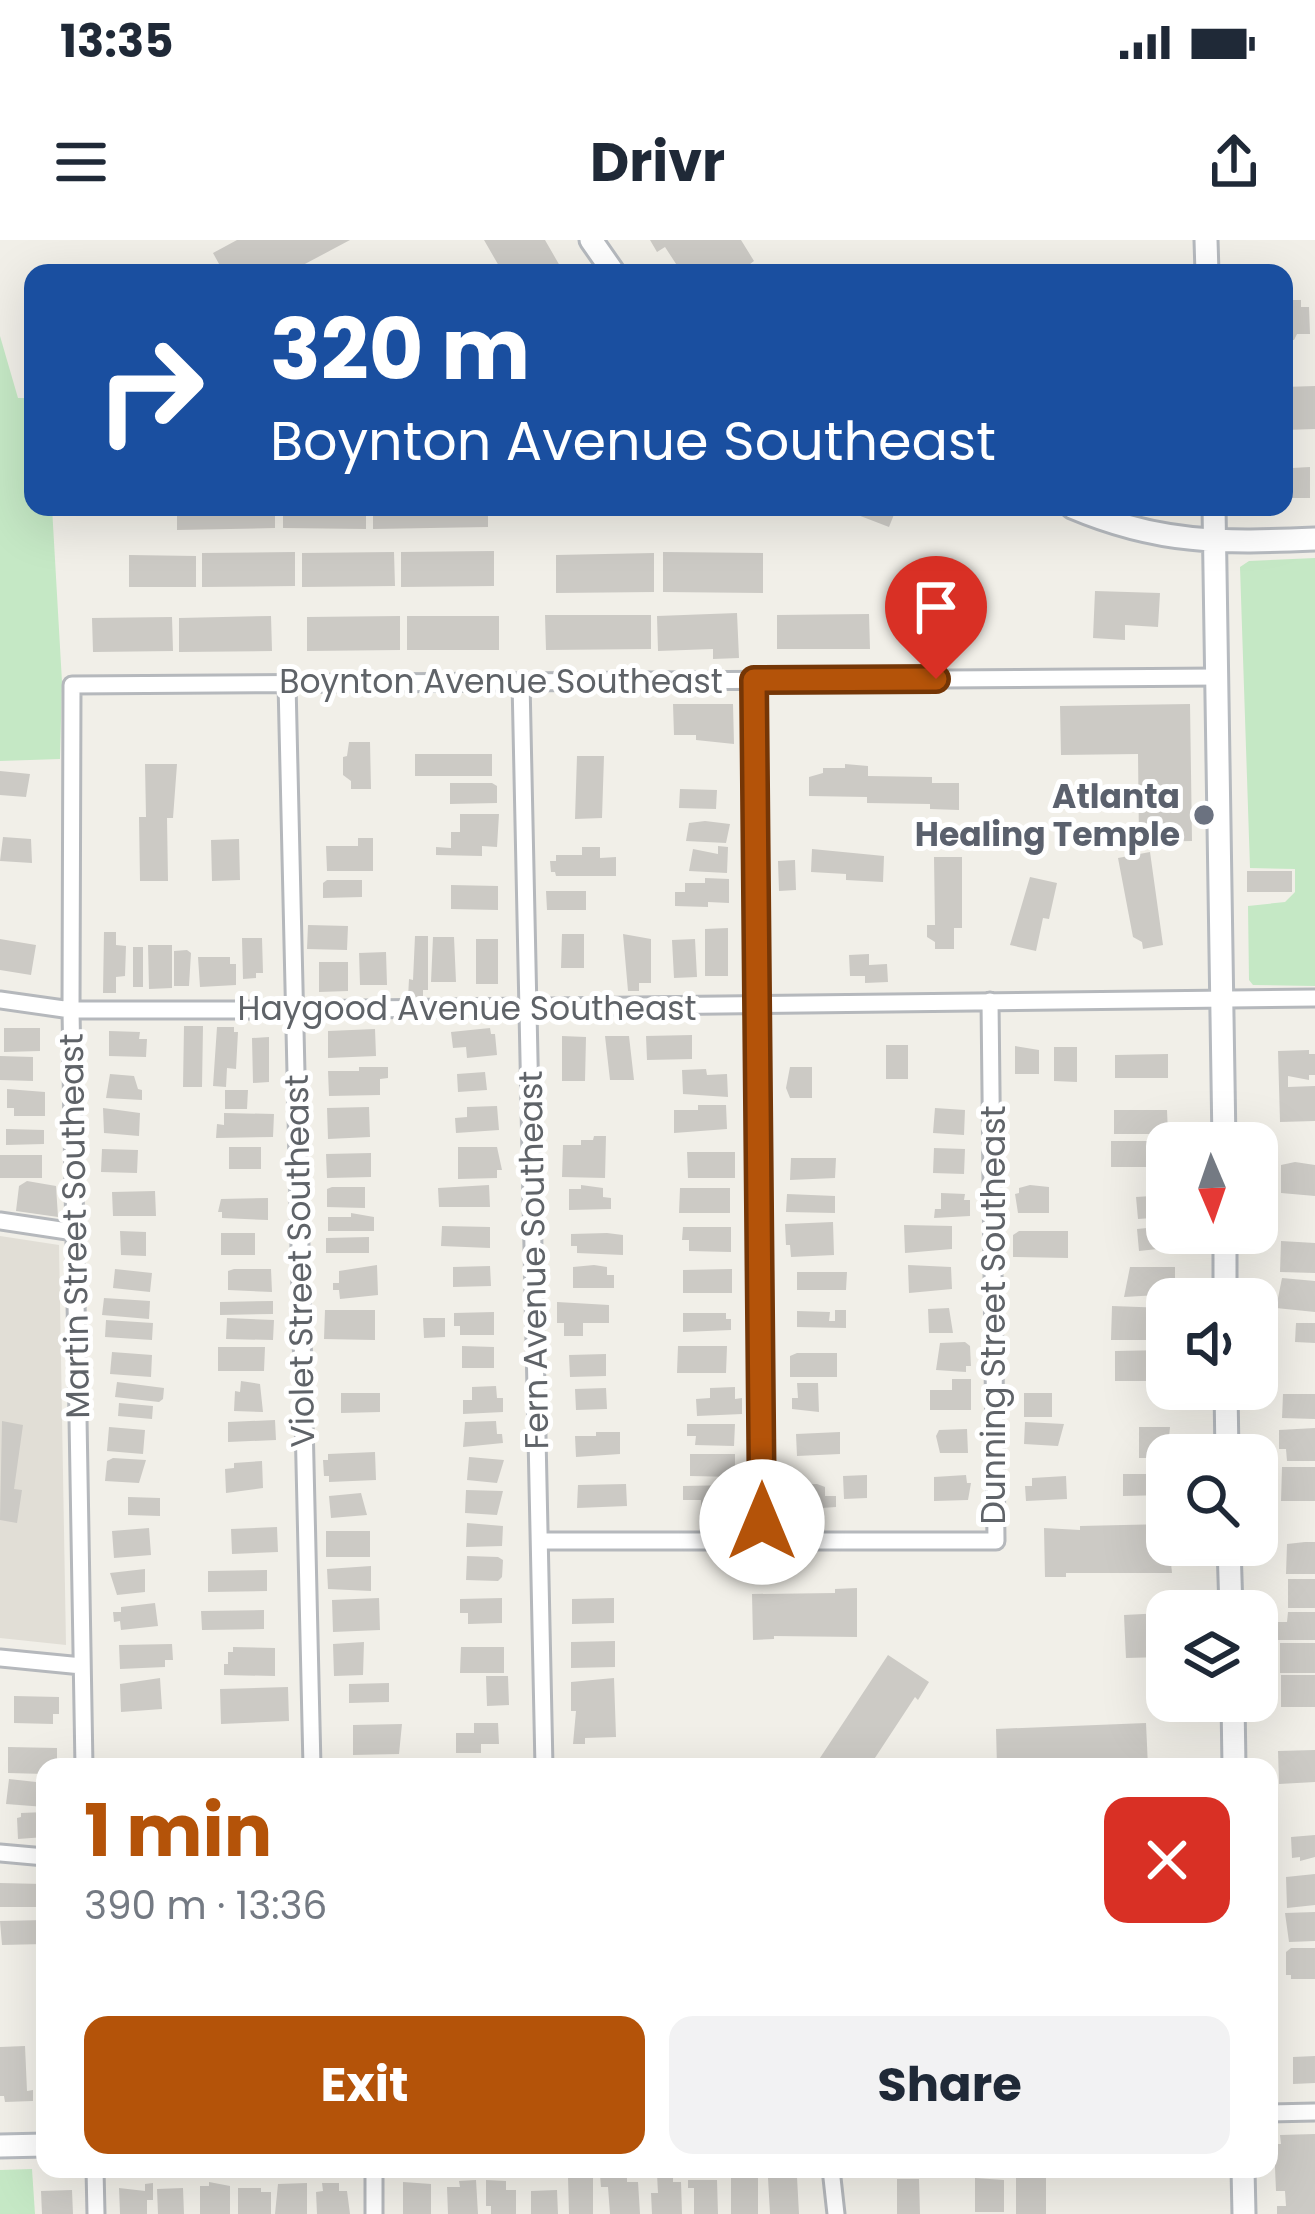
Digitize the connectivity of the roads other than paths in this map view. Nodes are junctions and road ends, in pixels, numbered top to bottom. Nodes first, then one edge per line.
1 (1099, 516) edge
2 (1214, 516) edge
3 (1315, 539) edge
4 (1214, 543) junction
5 (1218, 677) junction
6 (754, 680) junction
7 (521, 681) junction
8 (287, 683) junction
9 (72, 685) joint
10 (1223, 997) junction
11 (1315, 998) edge
12 (0, 1000) edge
13 (990, 1001) junction
14 (760, 1006) junction
15 (527, 1009) junction
16 (71, 1010) junction
17 (295, 1010) junction
18 (1224, 1122) edge
19 (0, 1221) edge
20 (74, 1232) junction
21 (540, 1541) junction
22 (762, 1541) junction
23 (0, 1658) edge
24 (82, 1666) junction
25 (1233, 1722) edge
26 (84, 1758) edge
27 (312, 1758) edge
28 (544, 1758) edge
29 (1234, 1758) edge
30 (0, 1852) edge
31 (36, 1856) edge
32 (1315, 2111) edge
33 (1278, 2113) edge
34 (36, 2145) edge
35 (0, 2146) edge
36 (94, 2178) edge
37 (374, 2178) edge
38 (833, 2178) edge
39 (1243, 2178) edge
40 (96, 2214) edge
41 (374, 2214) edge
42 (836, 2214) edge
43 (1244, 2214) edge

1 - 4 main road
2 - 4 main road
3 - 4 main road
4 - 5 main road
5 - 6 street, Boynton Avenue Southeast
5 - 10 main road
6 - 7 street, Boynton Avenue Southeast
6 - 14 street
7 - 8 street, Boynton Avenue Southeast
7 - 15 street, Fern Avenue Southeast
8 - 9 street, Boynton Avenue Southeast
8 - 17 street, Violet Street Southeast
9 - 16 street, Martin Street Southeast
10 - 11 street, Haygood Avenue Southeast
10 - 13 street, Haygood Avenue Southeast
10 - 18 main road
12 - 16 street, Haygood Avenue Southeast
13 - 14 street, Haygood Avenue Southeast
13 - 22 street, Dunning Street Southeast
14 - 15 street, Haygood Avenue Southeast
14 - 22 street
15 - 17 street, Haygood Avenue Southeast
15 - 21 street, Fern Avenue Southeast
16 - 17 street, Haygood Avenue Southeast
16 - 20 street, Martin Street Southeast
17 - 27 street, Violet Street Southeast
19 - 20 street
20 - 24 street, Martin Street Southeast
21 - 22 street
21 - 28 street, Fern Avenue Southeast
23 - 24 street
24 - 26 street, Martin Street Southeast
25 - 29 main road
30 - 31 street
32 - 33 street
34 - 35 main road
36 - 40 street
37 - 41 street
38 - 42 street
39 - 43 main road

